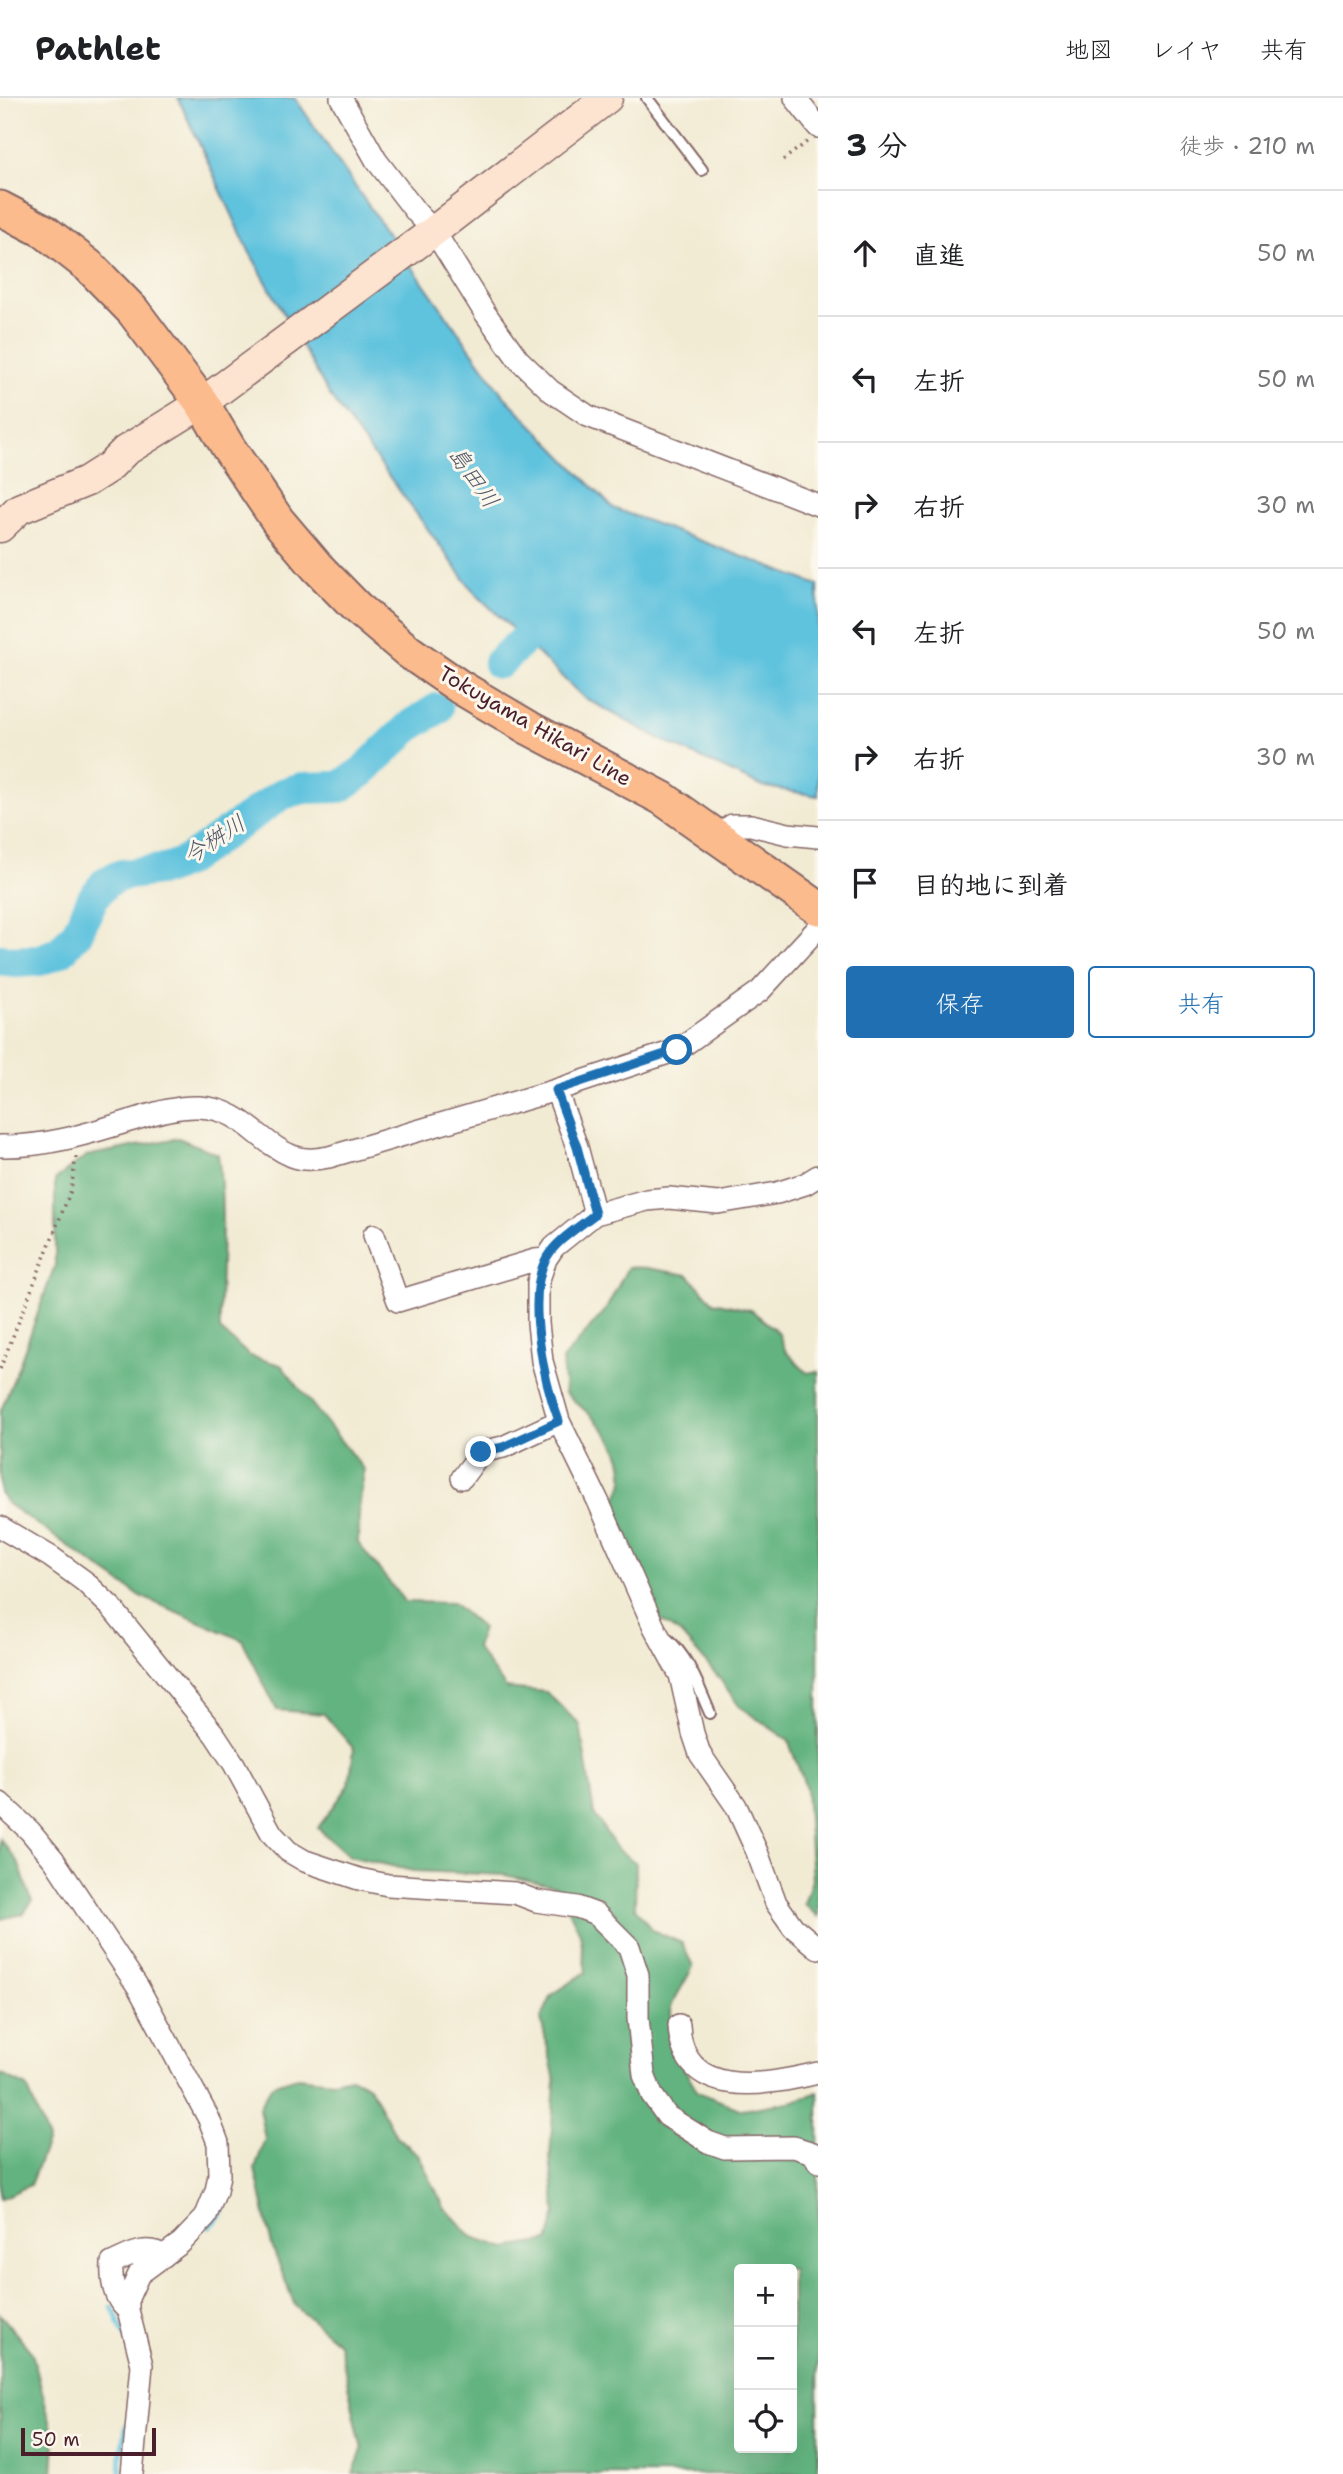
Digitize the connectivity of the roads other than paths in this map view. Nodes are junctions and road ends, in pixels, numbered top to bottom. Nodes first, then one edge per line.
1 (607, 98) edge
2 (647, 98) edge
3 (795, 98) edge
4 (347, 100) edge
5 (814, 133) edge
6 (702, 170) dead end
7 (0, 208) edge
8 (426, 236) junction
9 (210, 397) junction
10 (818, 505) edge
11 (0, 527) edge
12 (718, 836) junction
13 (818, 837) edge
14 (818, 908) edge
15 (818, 928) edge
16 (556, 1090) junction
17 (0, 1146) edge
18 (818, 1176) edge
19 (595, 1214) junction
20 (374, 1235) dead end
21 (546, 1259) junction
22 (559, 1421) junction
23 (462, 1478) dead end
24 (0, 1527) edge
25 (653, 1627) junction
26 (710, 1713) dead end
27 (0, 1803) edge
28 (818, 1948) edge
29 (679, 2025) dead end
30 (818, 2073) edge
31 (818, 2162) edge
32 (164, 2256) junction
33 (128, 2310) junction
34 (132, 2474) edge

1 - 8 street
2 - 6 lane
3 - 5 street
4 - 8 street
7 - 9 main road, Tokuyama Hikari Line
8 - 9 street
8 - 10 street
9 - 11 street
9 - 12 main road, Tokuyama Hikari Line
12 - 13 street
12 - 14 main road, Tokuyama Hikari Line
15 - 16 street
16 - 17 street
16 - 19 street
18 - 19 street
19 - 21 street
20 - 21 street
21 - 22 street
22 - 23 street
22 - 25 street
24 - 31 street
25 - 26 lane
25 - 28 street
27 - 32 street
29 - 30 street
32 - 33 street
32 - 33 street
33 - 34 street

